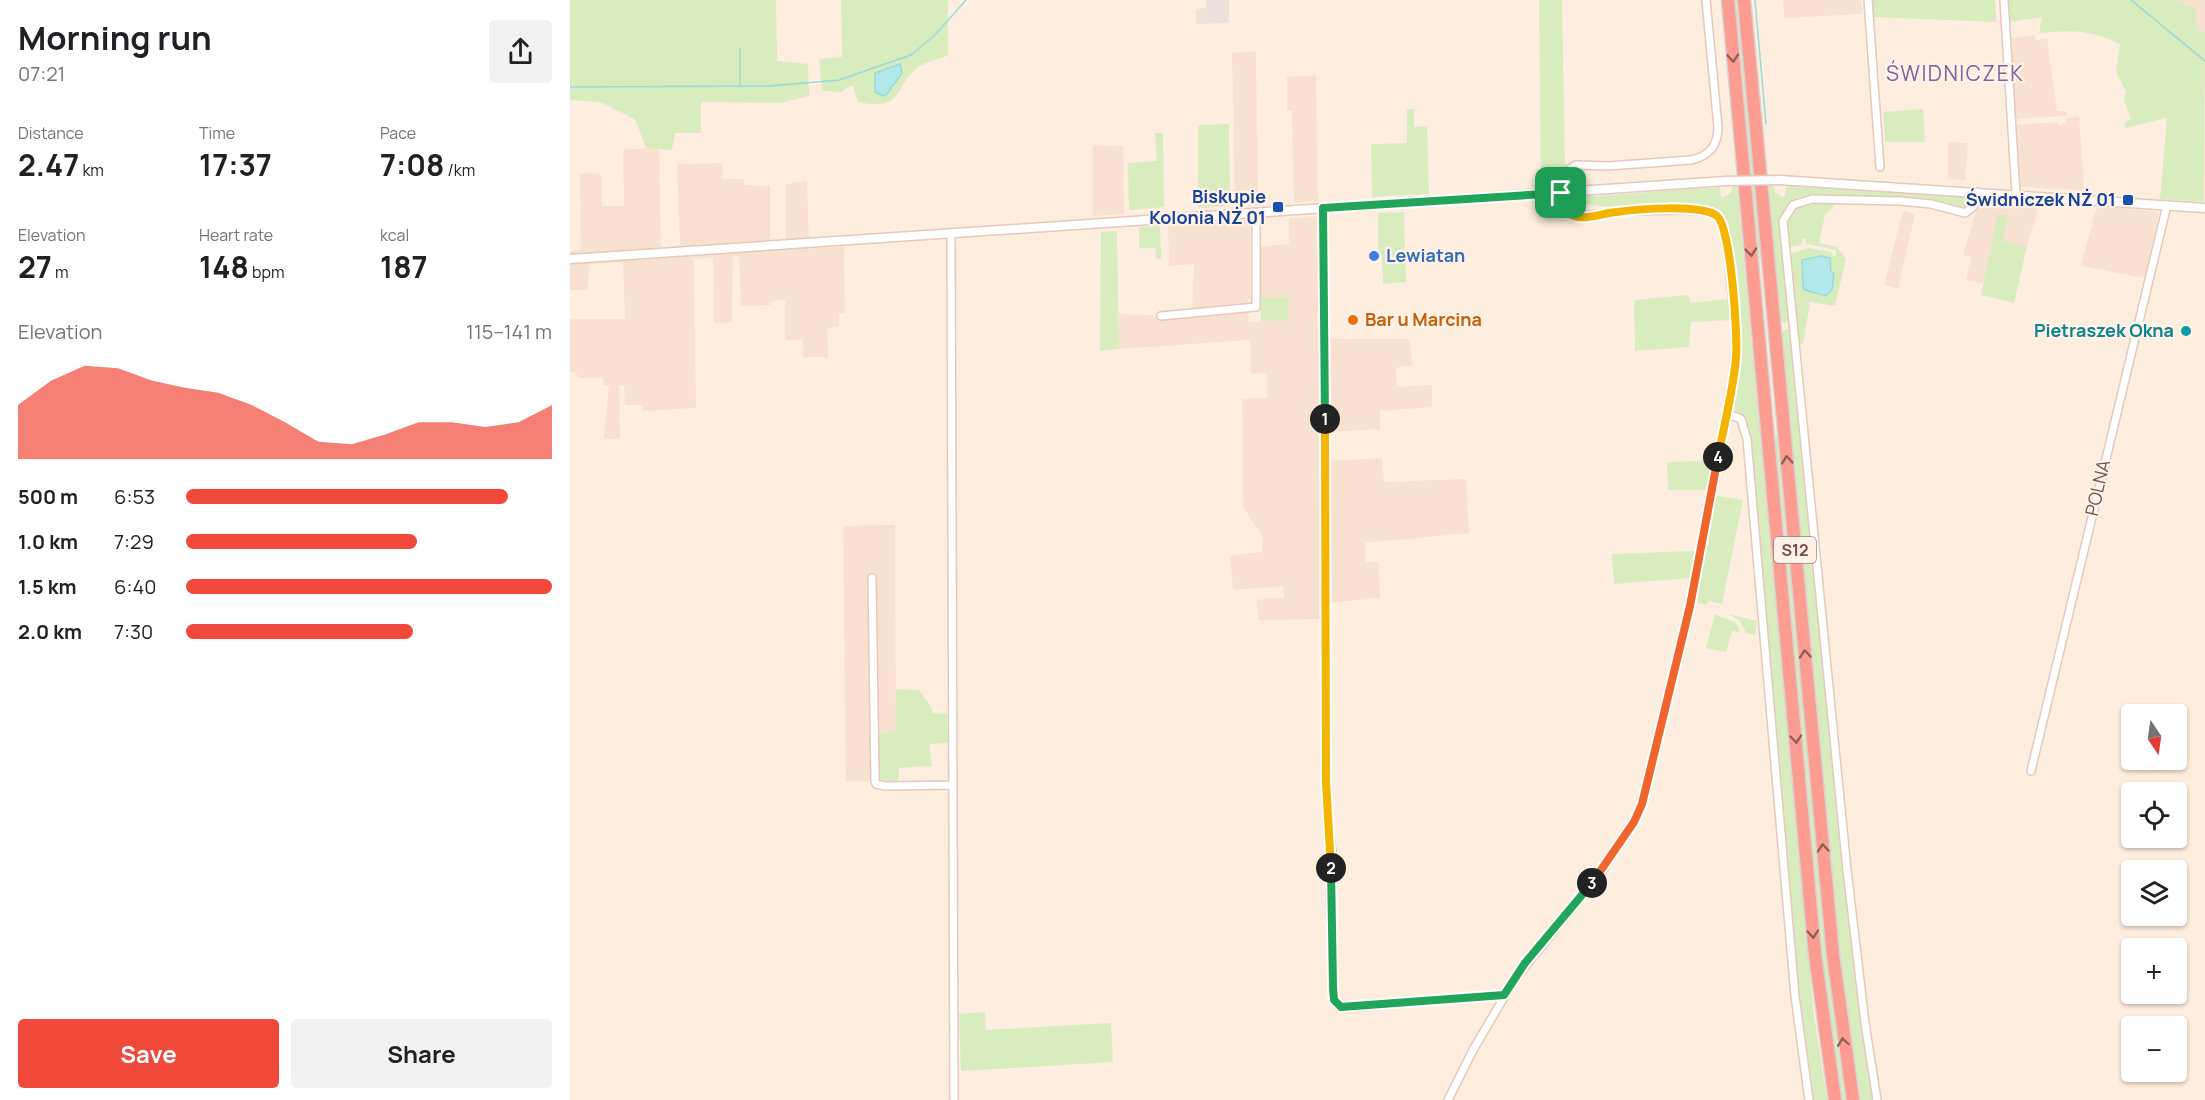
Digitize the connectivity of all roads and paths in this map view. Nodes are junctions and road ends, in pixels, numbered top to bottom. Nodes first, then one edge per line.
1 (1706, 0) edge
2 (1728, 0) edge
3 (1744, 0) edge
4 (1868, 0) edge
5 (2004, 0) edge
6 (1880, 167) dead end
7 (1977, 192) junction
8 (1561, 193) junction
9 (2016, 194) junction
10 (2167, 205) junction
11 (1323, 208) junction
12 (2205, 208) edge
13 (1256, 214) junction
14 (951, 234) junction
15 (570, 260) edge
16 (1161, 316) dead end
17 (1726, 413) junction
18 (872, 578) dead end
19 (2031, 771) dead end
20 (952, 785) junction
21 (1504, 995) junction
22 (954, 1100) edge
23 (1448, 1100) edge
24 (1809, 1100) edge
25 (1835, 1100) edge
26 (1853, 1100) edge
27 (1877, 1100) edge

1 - 8 street
2 -> 25 highway, S12
26 -> 3 highway, S12
4 - 6 street
5 - 9 street
7 - 8 street, bridge
7 - 9 street
7 - 27 street
8 - 11 street
8 - 17 street
9 - 10 street
10 - 12 street
10 - 19 street, POLNA
11 - 13 street
11 - 21 street
13 - 14 street
13 - 16 street
14 - 15 street
14 - 20 street
17 - 21 street
17 - 24 street
18 - 20 street
20 - 22 street
21 - 23 street

